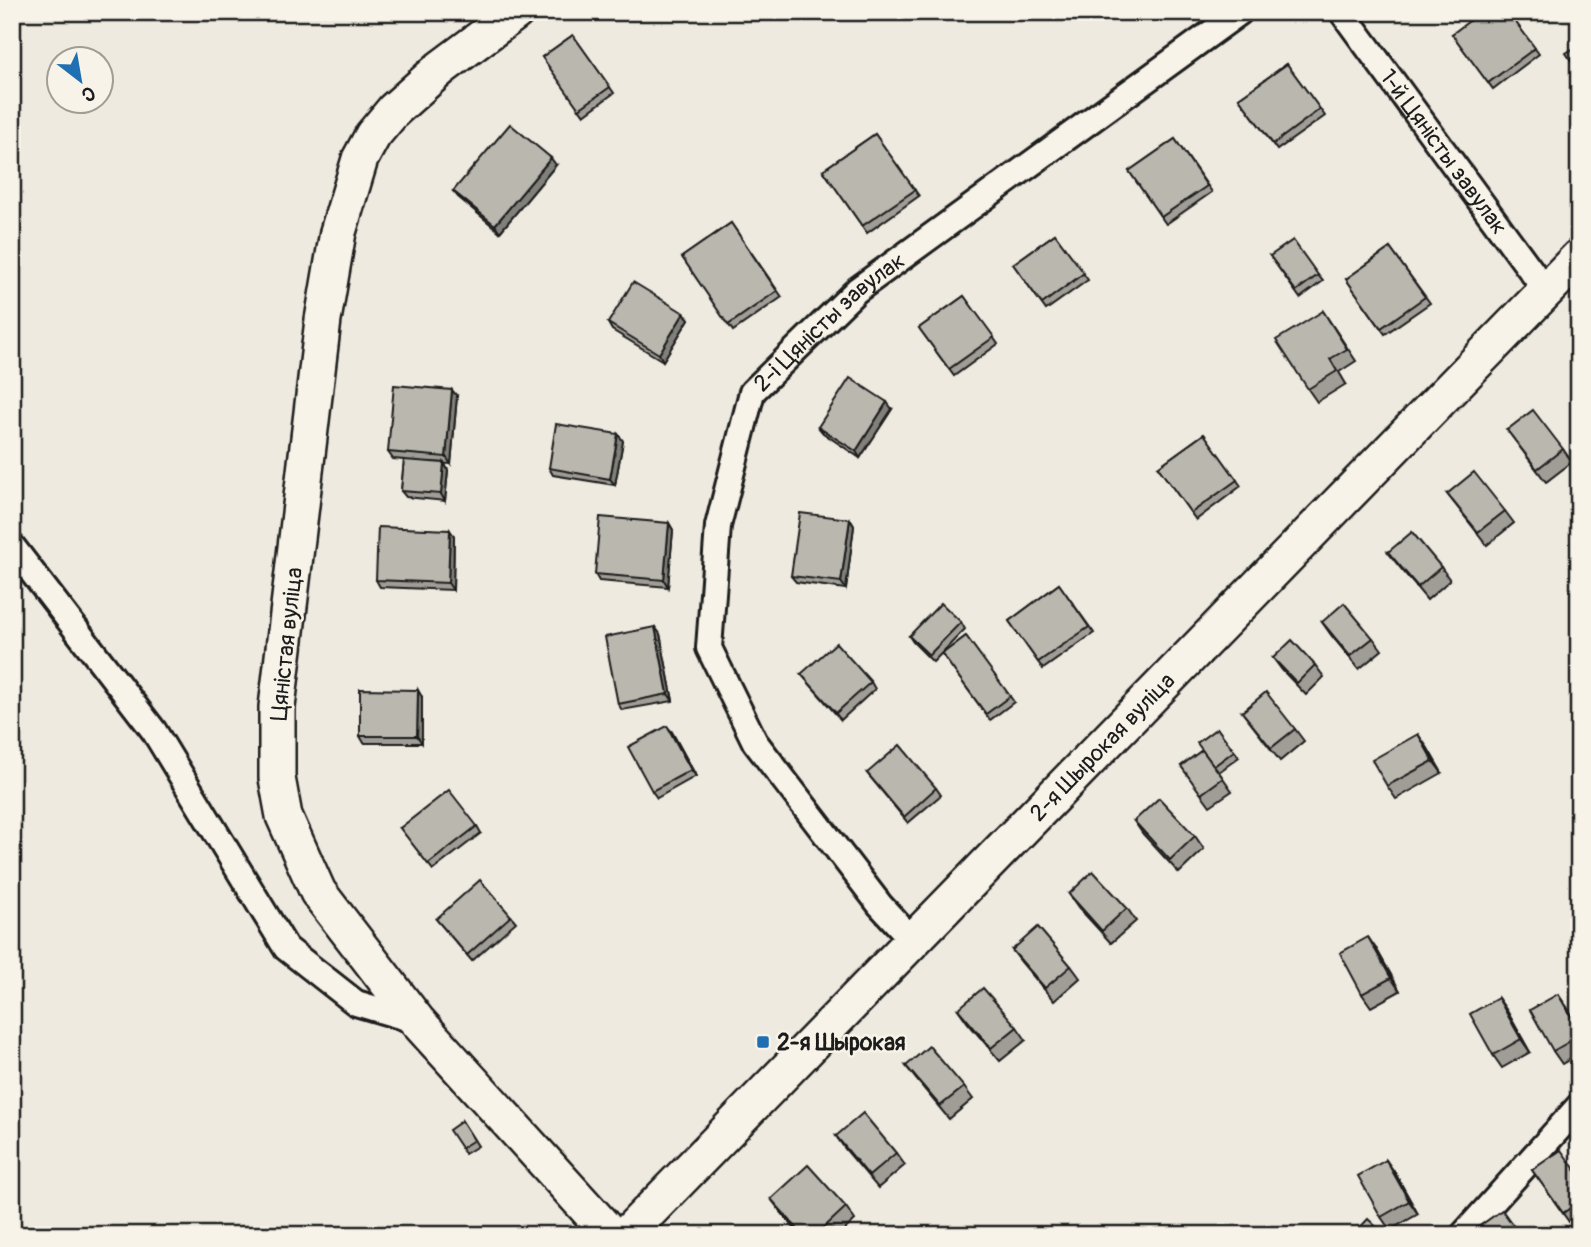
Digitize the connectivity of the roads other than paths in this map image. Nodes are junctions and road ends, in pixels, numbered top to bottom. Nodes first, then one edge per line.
1 (516, 12) edge
2 (1240, 12) edge
3 (1342, 12) edge
4 (1579, 257) edge
5 (1546, 291) junction
6 (12, 546) edge
7 (913, 941) junction
8 (417, 1021) junction
9 (1579, 1106) edge
10 (611, 1235) edge
11 (626, 1235) edge
12 (1463, 1235) edge

1 - 8 street, Цяністая вуліца
2 - 7 street, 2-і Цяністы завулак
3 - 5 street, 1-й Цяністы завулак
4 - 5 street, 2-я Шырокая вуліца
5 - 7 street, 2-я Шырокая вуліца
6 - 8 street
7 - 11 street, 2-я Шырокая вуліца
8 - 10 street, Цяністая вуліца
9 - 12 street

